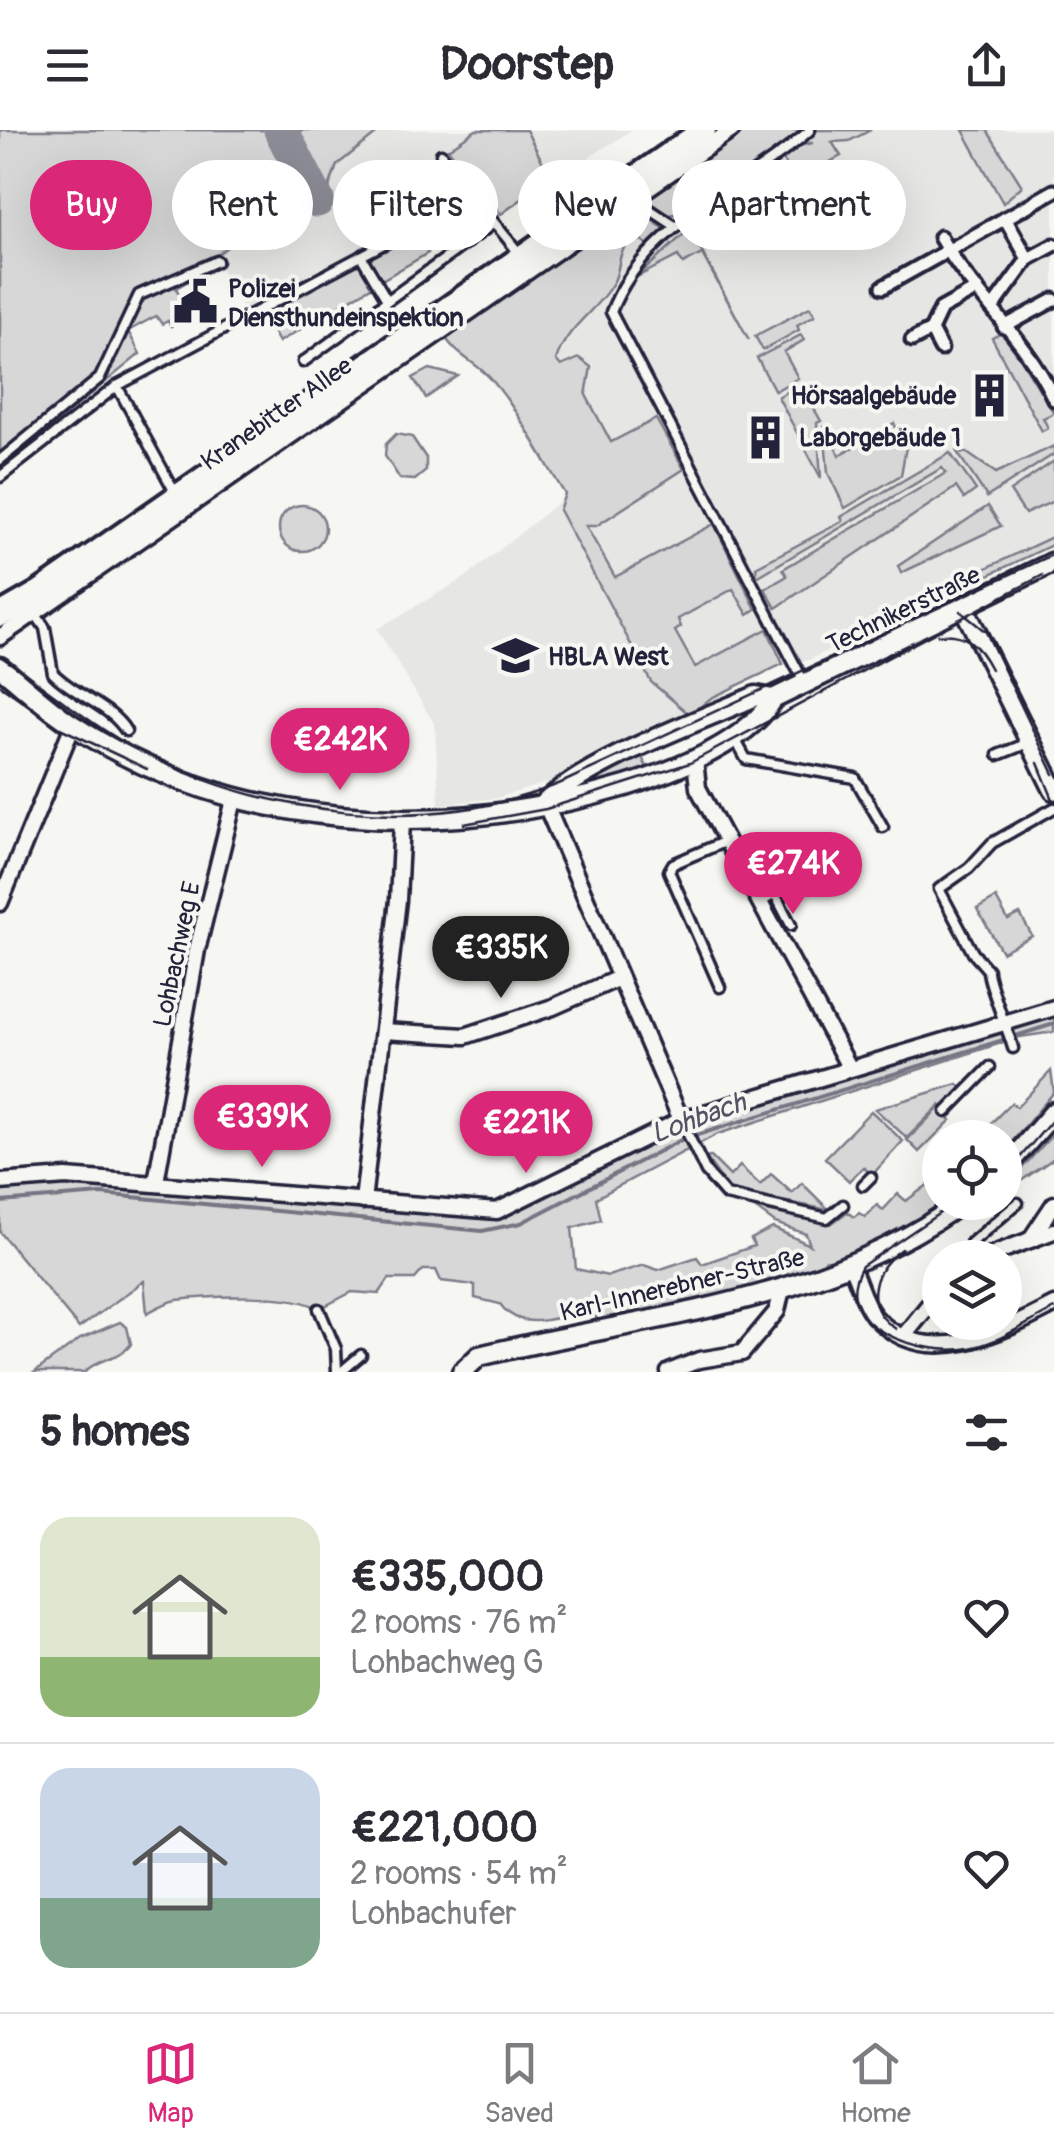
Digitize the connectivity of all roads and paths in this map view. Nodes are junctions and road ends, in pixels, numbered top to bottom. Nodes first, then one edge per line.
1 (704, 130) edge
2 (732, 130) edge
3 (810, 130) edge
4 (441, 154) dead end
5 (446, 160) edge
6 (775, 160) edge
7 (652, 186) edge
8 (1054, 190) edge
9 (1006, 218) junction
10 (498, 228) edge
11 (672, 229) edge
12 (940, 237) dead end
13 (1053, 248) edge
14 (372, 250) edge
15 (456, 250) edge
16 (560, 250) edge
17 (949, 252) junction
18 (361, 256) junction
19 (521, 256) junction
20 (1028, 259) junction
21 (217, 261) dead end
22 (883, 287) dead end
23 (977, 289) junction
24 (387, 300) junction
25 (1054, 300) edge
26 (993, 307) junction
27 (1004, 327) junction
28 (931, 330) junction
29 (912, 340) dead end
30 (941, 349) dead end
31 (302, 362) dead end
32 (117, 386) junction
33 (1054, 399) edge
34 (0, 460) edge
35 (0, 476) edge
36 (177, 494) junction
37 (1054, 562) edge
38 (68, 570) junction
39 (0, 600) edge
40 (964, 608) junction
41 (35, 614) junction
42 (0, 615) edge
43 (0, 637) edge
44 (0, 669) edge
45 (805, 684) junction
46 (773, 699) junction
47 (73, 726) junction
48 (126, 731) dead end
49 (733, 735) junction
50 (670, 736) junction
51 (1032, 741) junction
52 (998, 756) dead end
53 (684, 763) junction
54 (1054, 790) edge
55 (235, 796) junction
56 (544, 803) junction
57 (1054, 808) edge
58 (402, 822) junction
59 (883, 827) dead end
60 (726, 841) junction
61 (0, 903) edge
62 (760, 903) junction
63 (792, 925) dead end
64 (620, 978) junction
65 (720, 987) dead end
66 (1054, 1008) edge
67 (1007, 1025) junction
68 (383, 1031) junction
69 (1013, 1048) dead end
70 (849, 1067) junction
71 (990, 1067) dead end
72 (946, 1112) dead end
73 (1054, 1112) edge
74 (683, 1125) junction
75 (1022, 1149) edge
76 (871, 1177) dead end
77 (0, 1182) edge
78 (156, 1182) junction
79 (863, 1185) dead end
80 (363, 1201) junction
81 (1054, 1204) edge
82 (843, 1205) dead end
83 (936, 1220) edge
84 (997, 1220) edge
85 (1054, 1231) edge
86 (974, 1240) edge
87 (1030, 1240) junction
88 (1022, 1243) edge
89 (852, 1266) junction
90 (782, 1289) junction
91 (1054, 1305) edge
92 (319, 1309) dead end
93 (922, 1314) edge
94 (904, 1336) junction
95 (361, 1355) dead end
96 (339, 1372) edge
97 (462, 1372) edge
98 (669, 1372) edge

1 - 19 main road, Kranebitter Allee
2 - 7 street, Kranebitter Allee
3 - 6 lane
4 - 5 lane
8 - 9 street
9 - 17 street
9 - 20 street
10 - 19 lane
11 - 45 lane
12 - 17 street
13 - 20 street
14 - 18 lane
15 - 24 lane
16 - 41 street, Kranebitter Allee
17 - 22 street
17 - 23 street
18 - 24 lane
18 - 32 lane
19 - 36 main road, Kranebitter Allee
20 - 26 street
21 - 34 lane
23 - 26 street
23 - 28 street
24 - 31 lane
25 - 27 street
26 - 27 street
27 - 33 street
28 - 29 street
28 - 30 street
32 - 35 lane
32 - 36 lane, Kranebitter Allee
36 - 38 main road, Kranebitter Allee
37 - 40 street, Technikerstraße
38 - 39 main road, Kranebitter Allee
38 - 42 main road, Kranebitter Allee
40 - 45 street, Technikerstraße
40 - 51 street
41 - 43 street, Kranebitter Allee
41 - 48 lane
44 - 47 street, Technikerstraße
45 - 46 street, Technikerstraße
46 - 49 street, Technikerstraße
46 - 50 street, Technikerstraße
47 - 55 street, Technikerstraße
47 - 61 street
49 - 53 street, Technikerstraße
49 - 59 lane
50 - 53 street
50 - 53 street
50 - 56 street, Technikerstraße
51 - 52 lane
51 - 54 street
53 - 56 street, Technikerstraße
53 - 60 street
55 - 58 street, Technikerstraße
55 - 78 street, Lohbachweg E
56 - 58 street, Technikerstraße
56 - 64 street
57 - 67 lane
58 - 68 street
60 - 62 street
60 - 65 lane
62 - 63 lane
62 - 70 street
64 - 68 street
64 - 74 street
66 - 67 street
67 - 69 lane
67 - 70 street
68 - 80 street
70 - 74 street
71 - 72 lane
73 - 75 street
74 - 80 street
74 - 82 lane
76 - 79 lane
77 - 78 street
78 - 80 street
81 - 87 street
83 - 89 street, Karl-Innerebner-Straße
84 - 86 lane
85 - 87 street
87 - 88 street
89 - 90 street, Karl-Innerebner-Straße
89 - 94 street
90 - 97 street, Karl-Innerebner-Straße
90 - 98 street
91 - 94 street
92 - 96 lane
93 - 94 street
95 - 96 lane

